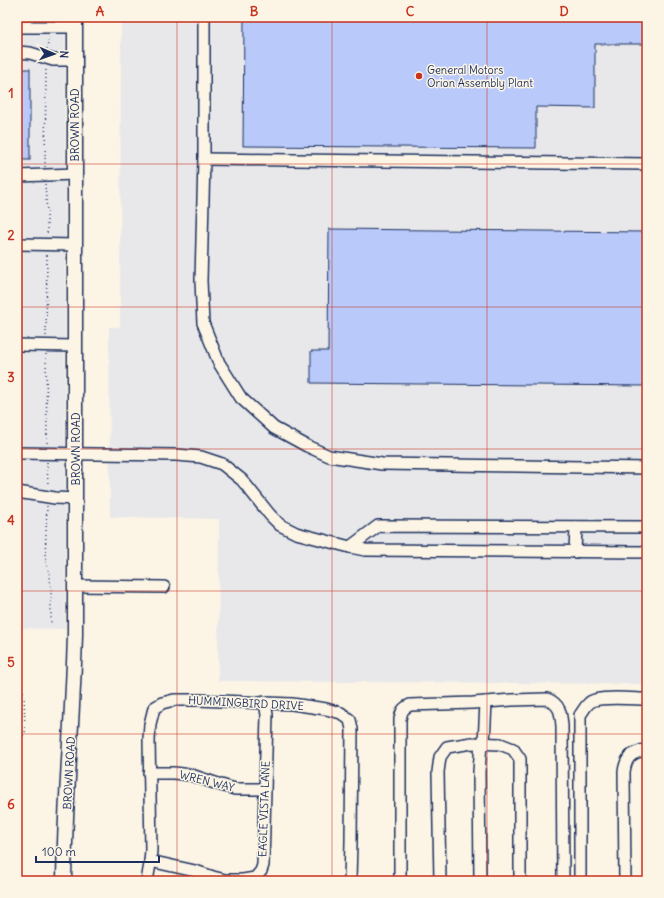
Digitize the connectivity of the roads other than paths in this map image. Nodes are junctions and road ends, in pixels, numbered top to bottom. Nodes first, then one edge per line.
1 (204, 17) edge
2 (76, 22) edge
3 (17, 27) edge
4 (17, 52) edge
5 (75, 60) junction
6 (204, 159) junction
7 (647, 164) edge
8 (76, 174) junction
9 (17, 176) edge
10 (17, 244) edge
11 (76, 245) junction
12 (17, 345) edge
13 (76, 346) junction
14 (17, 453) edge
15 (76, 453) junction
16 (647, 468) edge
17 (17, 492) edge
18 (76, 499) junction
19 (576, 527) junction
20 (647, 527) edge
21 (350, 547) junction
22 (575, 552) junction
23 (647, 552) edge
24 (76, 586) junction
25 (164, 587) dead end
26 (647, 699) edge
27 (265, 702) junction
28 (486, 702) junction
29 (483, 743) junction
30 (647, 749) edge
31 (149, 773) junction
32 (264, 789) junction
33 (150, 861) junction
34 (64, 881) edge
35 (147, 881) edge
36 (350, 881) edge
37 (400, 881) edge
38 (440, 881) edge
39 (480, 881) edge
40 (520, 881) edge
41 (563, 881) edge
42 (580, 881) edge
43 (625, 881) edge

1 - 6 street
2 - 3 street
2 - 5 main road, BROWN ROAD
4 - 5 street
5 - 8 main road, BROWN ROAD
6 - 7 street
6 - 16 street
8 - 9 street
8 - 11 main road, BROWN ROAD
10 - 11 street
11 - 13 main road, BROWN ROAD
12 - 13 street
13 - 15 main road, BROWN ROAD
14 - 15 street
15 - 18 main road, BROWN ROAD
15 - 21 street
17 - 18 street
18 - 24 main road, BROWN ROAD
19 - 20 street
19 - 21 street
19 - 22 street
21 - 22 street
22 - 23 street
24 - 25 street
24 - 34 main road, BROWN ROAD
26 - 42 street
27 - 31 street, HUMMINGBIRD DRIVE
27 - 32 street, EAGLE VISTA LANE
27 - 36 street, HUMMINGBIRD DRIVE
28 - 29 street
28 - 37 street
28 - 41 street
29 - 38 street
29 - 39 street
29 - 40 street
30 - 43 street
31 - 32 street, WREN WAY
31 - 33 street, HUMMINGBIRD DRIVE
32 - 33 street, EAGLE VISTA LANE
33 - 35 street, HUMMINGBIRD DRIVE

